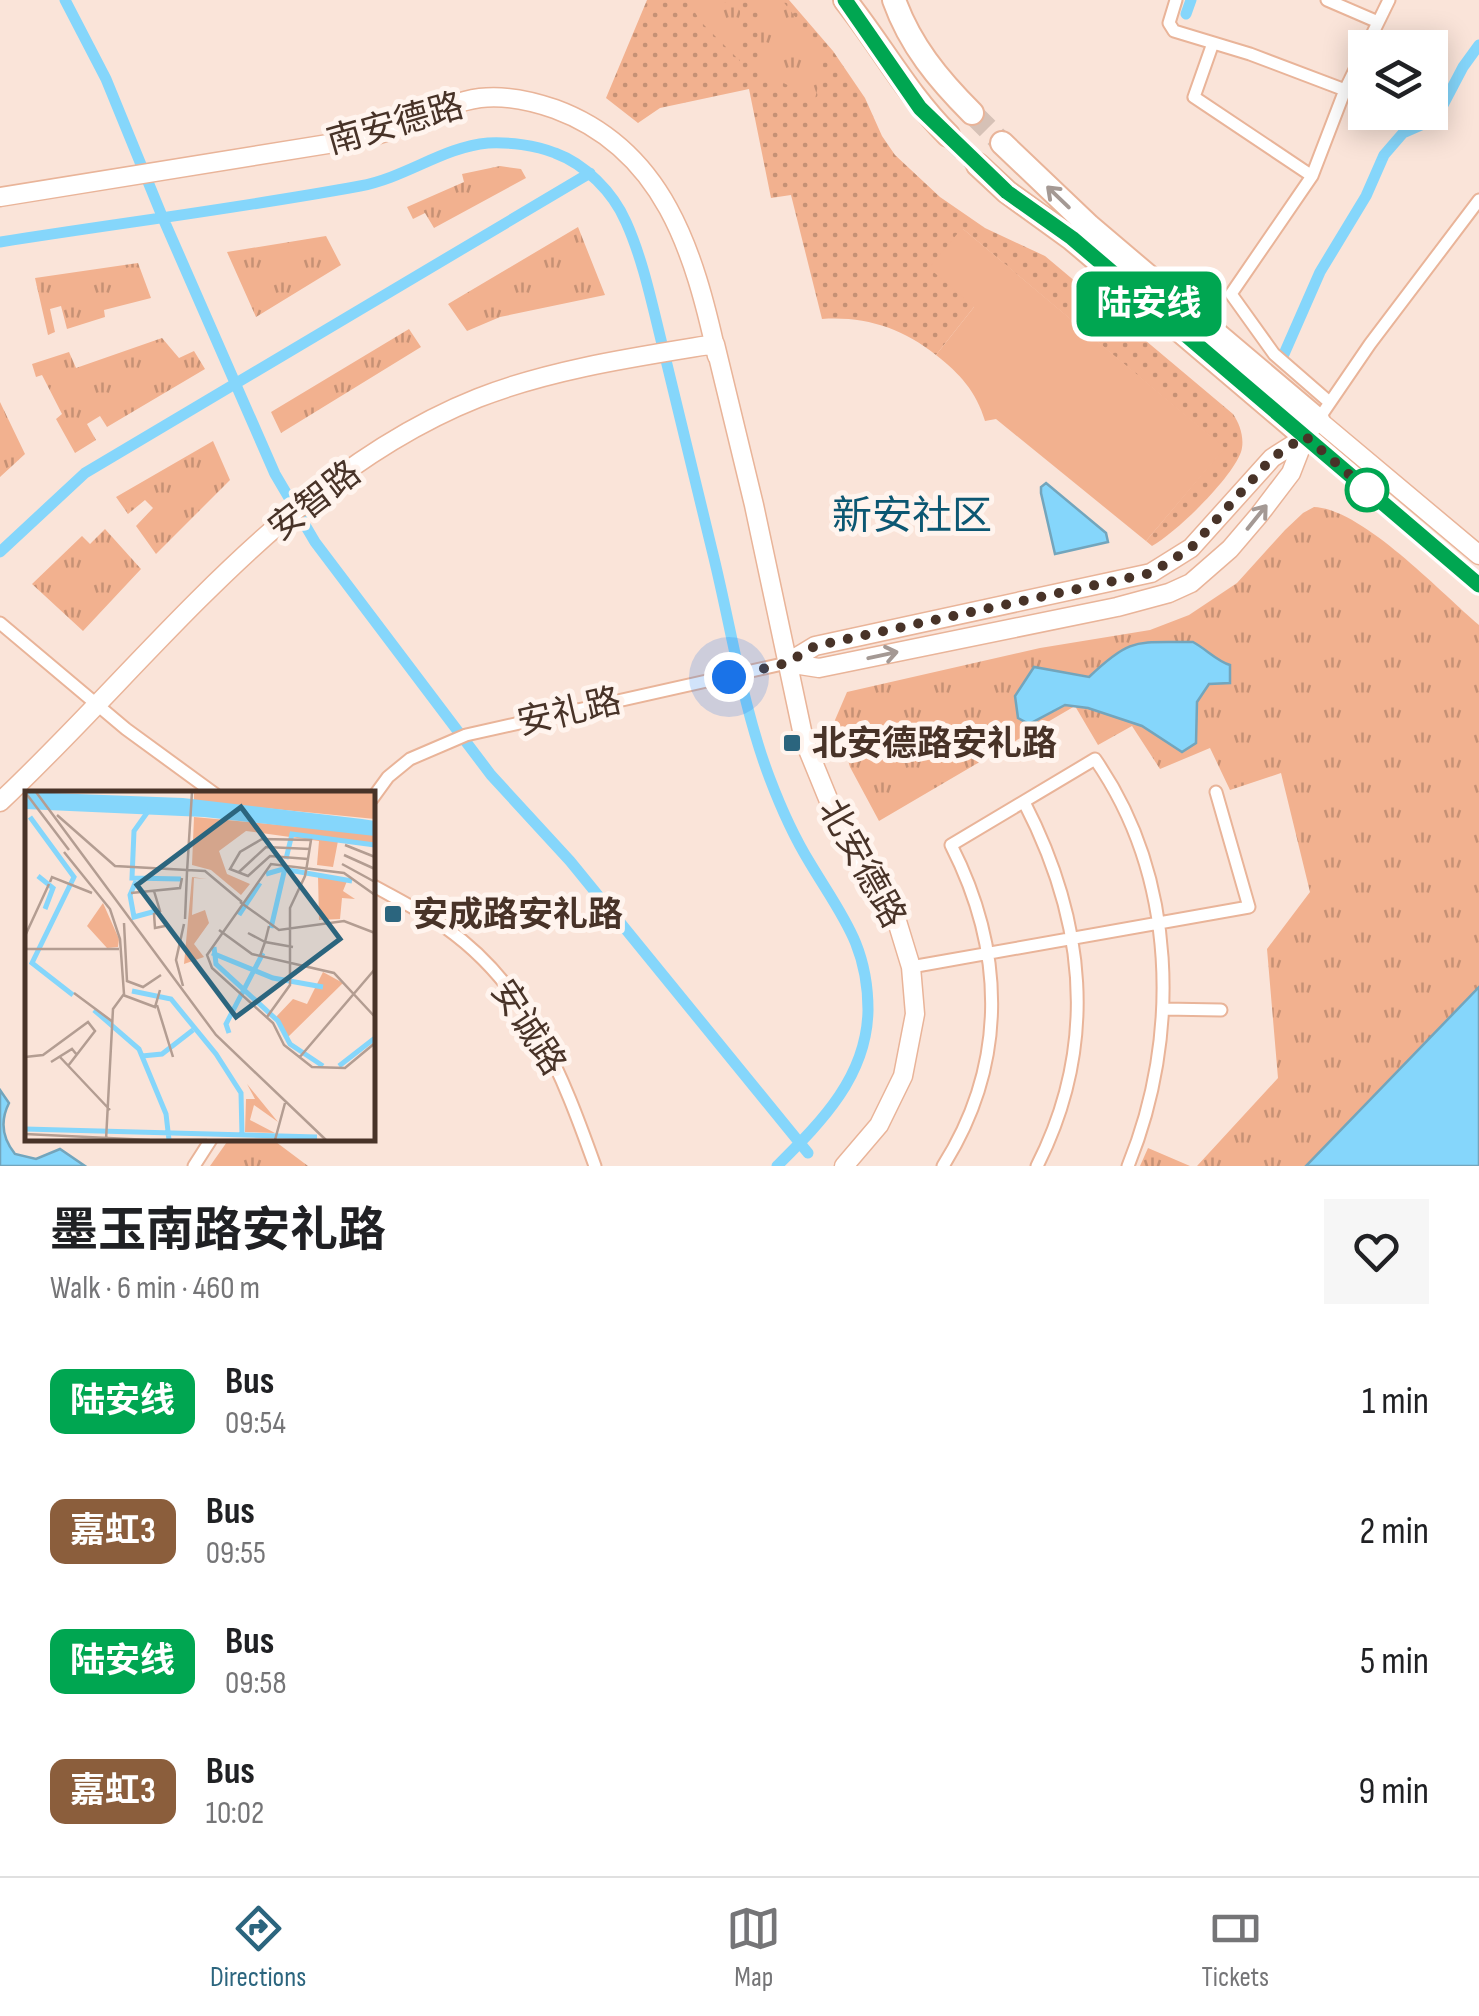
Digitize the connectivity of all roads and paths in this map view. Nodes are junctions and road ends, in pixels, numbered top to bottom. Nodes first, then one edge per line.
1 (846, 0) edge
2 (862, 0) edge
3 (894, 0) edge
4 (1176, 0) edge
5 (1327, 0) edge
6 (1389, 0) edge
7 (1378, 22) junction
8 (1214, 42) junction
9 (946, 86) junction
10 (1344, 90) junction
11 (972, 113) tunnel mouth
12 (948, 135) tunnel mouth
13 (1002, 143) tunnel mouth
14 (978, 164) tunnel mouth
15 (1312, 176) junction
16 (0, 196) edge
17 (1479, 200) edge
18 (714, 344) junction
19 (1317, 419) junction
20 (1479, 555) edge
21 (1479, 584) edge
22 (0, 623) edge
23 (787, 663) junction
24 (100, 706) junction
25 (210, 791) edge
26 (1216, 792) dead end
27 (375, 795) edge
28 (0, 802) edge
29 (1024, 802) junction
30 (375, 887) edge
31 (1160, 922) junction
32 (1072, 938) junction
33 (989, 953) junction
34 (911, 967) junction
35 (1164, 1009) junction
36 (1221, 1010) dead end
37 (210, 1141) edge
38 (194, 1166) edge
39 (595, 1166) edge
40 (844, 1166) edge
41 (943, 1166) edge
42 (1037, 1166) edge
43 (1128, 1166) edge

1 - 12 highway
2 - 9 highway
3 - 9 highway
4 - 8 street
5 - 7 street
6 - 7 street
7 - 10 street
8 - 10 street
8 - 15 street
9 - 11 highway
10 - 15 street
19 -> 13 highway
14 - 19 highway
15 - 19 street
16 - 18 street, 南安德路
17 - 19 street
18 - 23 street, 南安德路
18 - 24 street, 安智路
19 - 20 street
19 - 21 street
19 - 23 street, 安礼路
23 -> 19 street, 安礼路
22 - 24 street
23 - 27 street, 安礼路
23 - 34 street, 北安德路
24 - 25 street
24 - 28 street, 安智路
26 - 31 street
29 - 31 street
29 - 32 street
29 - 33 street
30 - 39 street, 安诚路
31 - 32 street
31 - 35 street
32 - 33 street
32 - 42 street
33 - 34 street
33 - 41 street
34 - 40 street, 北安德路
35 - 36 street
35 - 43 street
37 - 38 street

